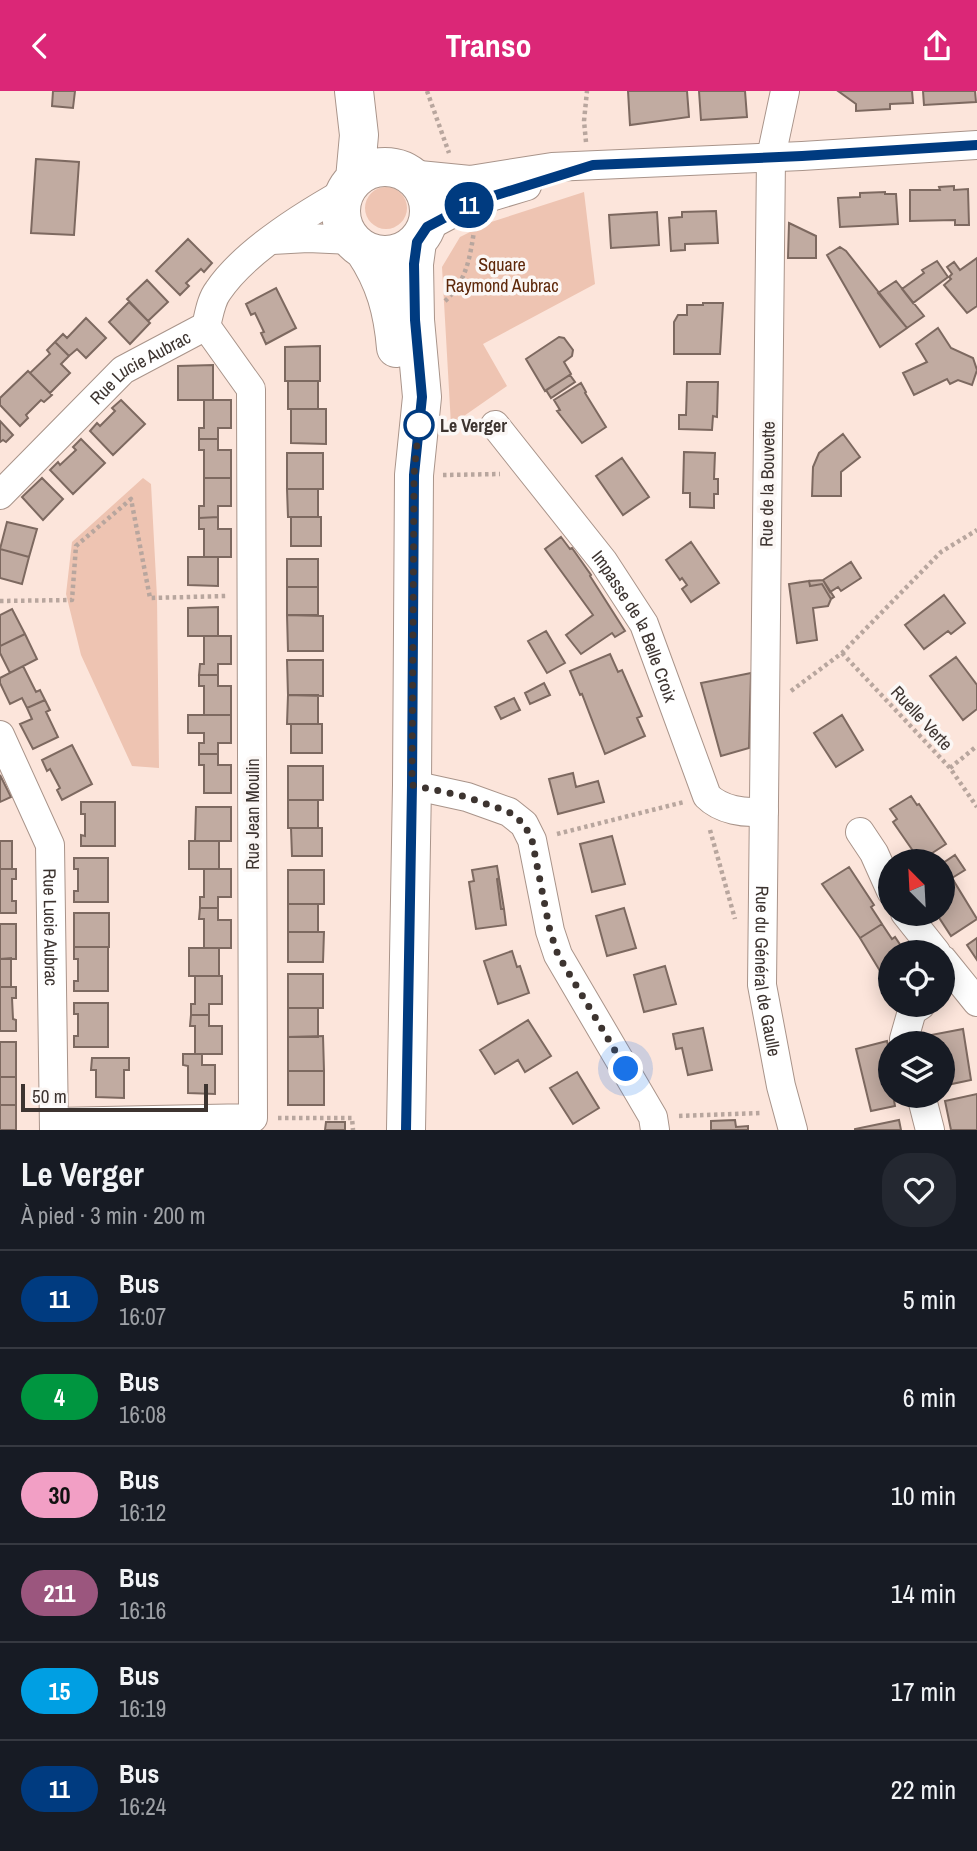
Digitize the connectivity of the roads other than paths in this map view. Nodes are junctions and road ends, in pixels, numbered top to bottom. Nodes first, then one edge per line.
1 (354, 91) edge
2 (369, 91) edge
3 (785, 91) edge
4 (977, 145) edge
5 (771, 157) junction
6 (591, 165) junction
7 (403, 171) junction
8 (350, 186) junction
9 (422, 234) junction
10 (272, 240) junction
11 (358, 245) junction
12 (206, 326) junction
13 (495, 425) dead end
14 (414, 475) junction
15 (0, 495) edge
16 (0, 736) edge
17 (412, 785) junction
18 (764, 811) junction
19 (860, 832) dead end
20 (878, 864) edge
21 (915, 926) edge
22 (926, 940) edge
23 (955, 982) edge
24 (977, 1002) edge
25 (924, 1108) edge
26 (790, 1121) edge
27 (654, 1124) edge
28 (54, 1126) edge
29 (407, 1130) edge
30 (930, 1130) edge

1 - 8 main road
2 - 7 main road
3 - 5 street, Rue de la Bouvette
4 - 5 street
5 - 6 street
5 - 18 street, Rue de la Bouvette
6 - 7 street
6 - 9 street
7 - 8 main road
7 - 9 main road
8 - 10 street, Rue Lucie Aubrac
8 - 11 main road
9 - 11 main road
9 - 14 main road
10 - 11 street
10 - 12 street, Rue Lucie Aubrac
11 - 14 main road
12 - 15 street, Rue Lucie Aubrac
12 - 28 street, Rue Jean Moulin
13 - 18 street, Impasse de la Belle Croix
14 - 17 main road
16 - 28 street, Rue Lucie Aubrac
17 - 27 street
17 - 29 main road
18 - 26 street, Rue du Général de Gaulle
19 - 20 street
21 - 22 street
23 - 24 street
25 - 30 street

